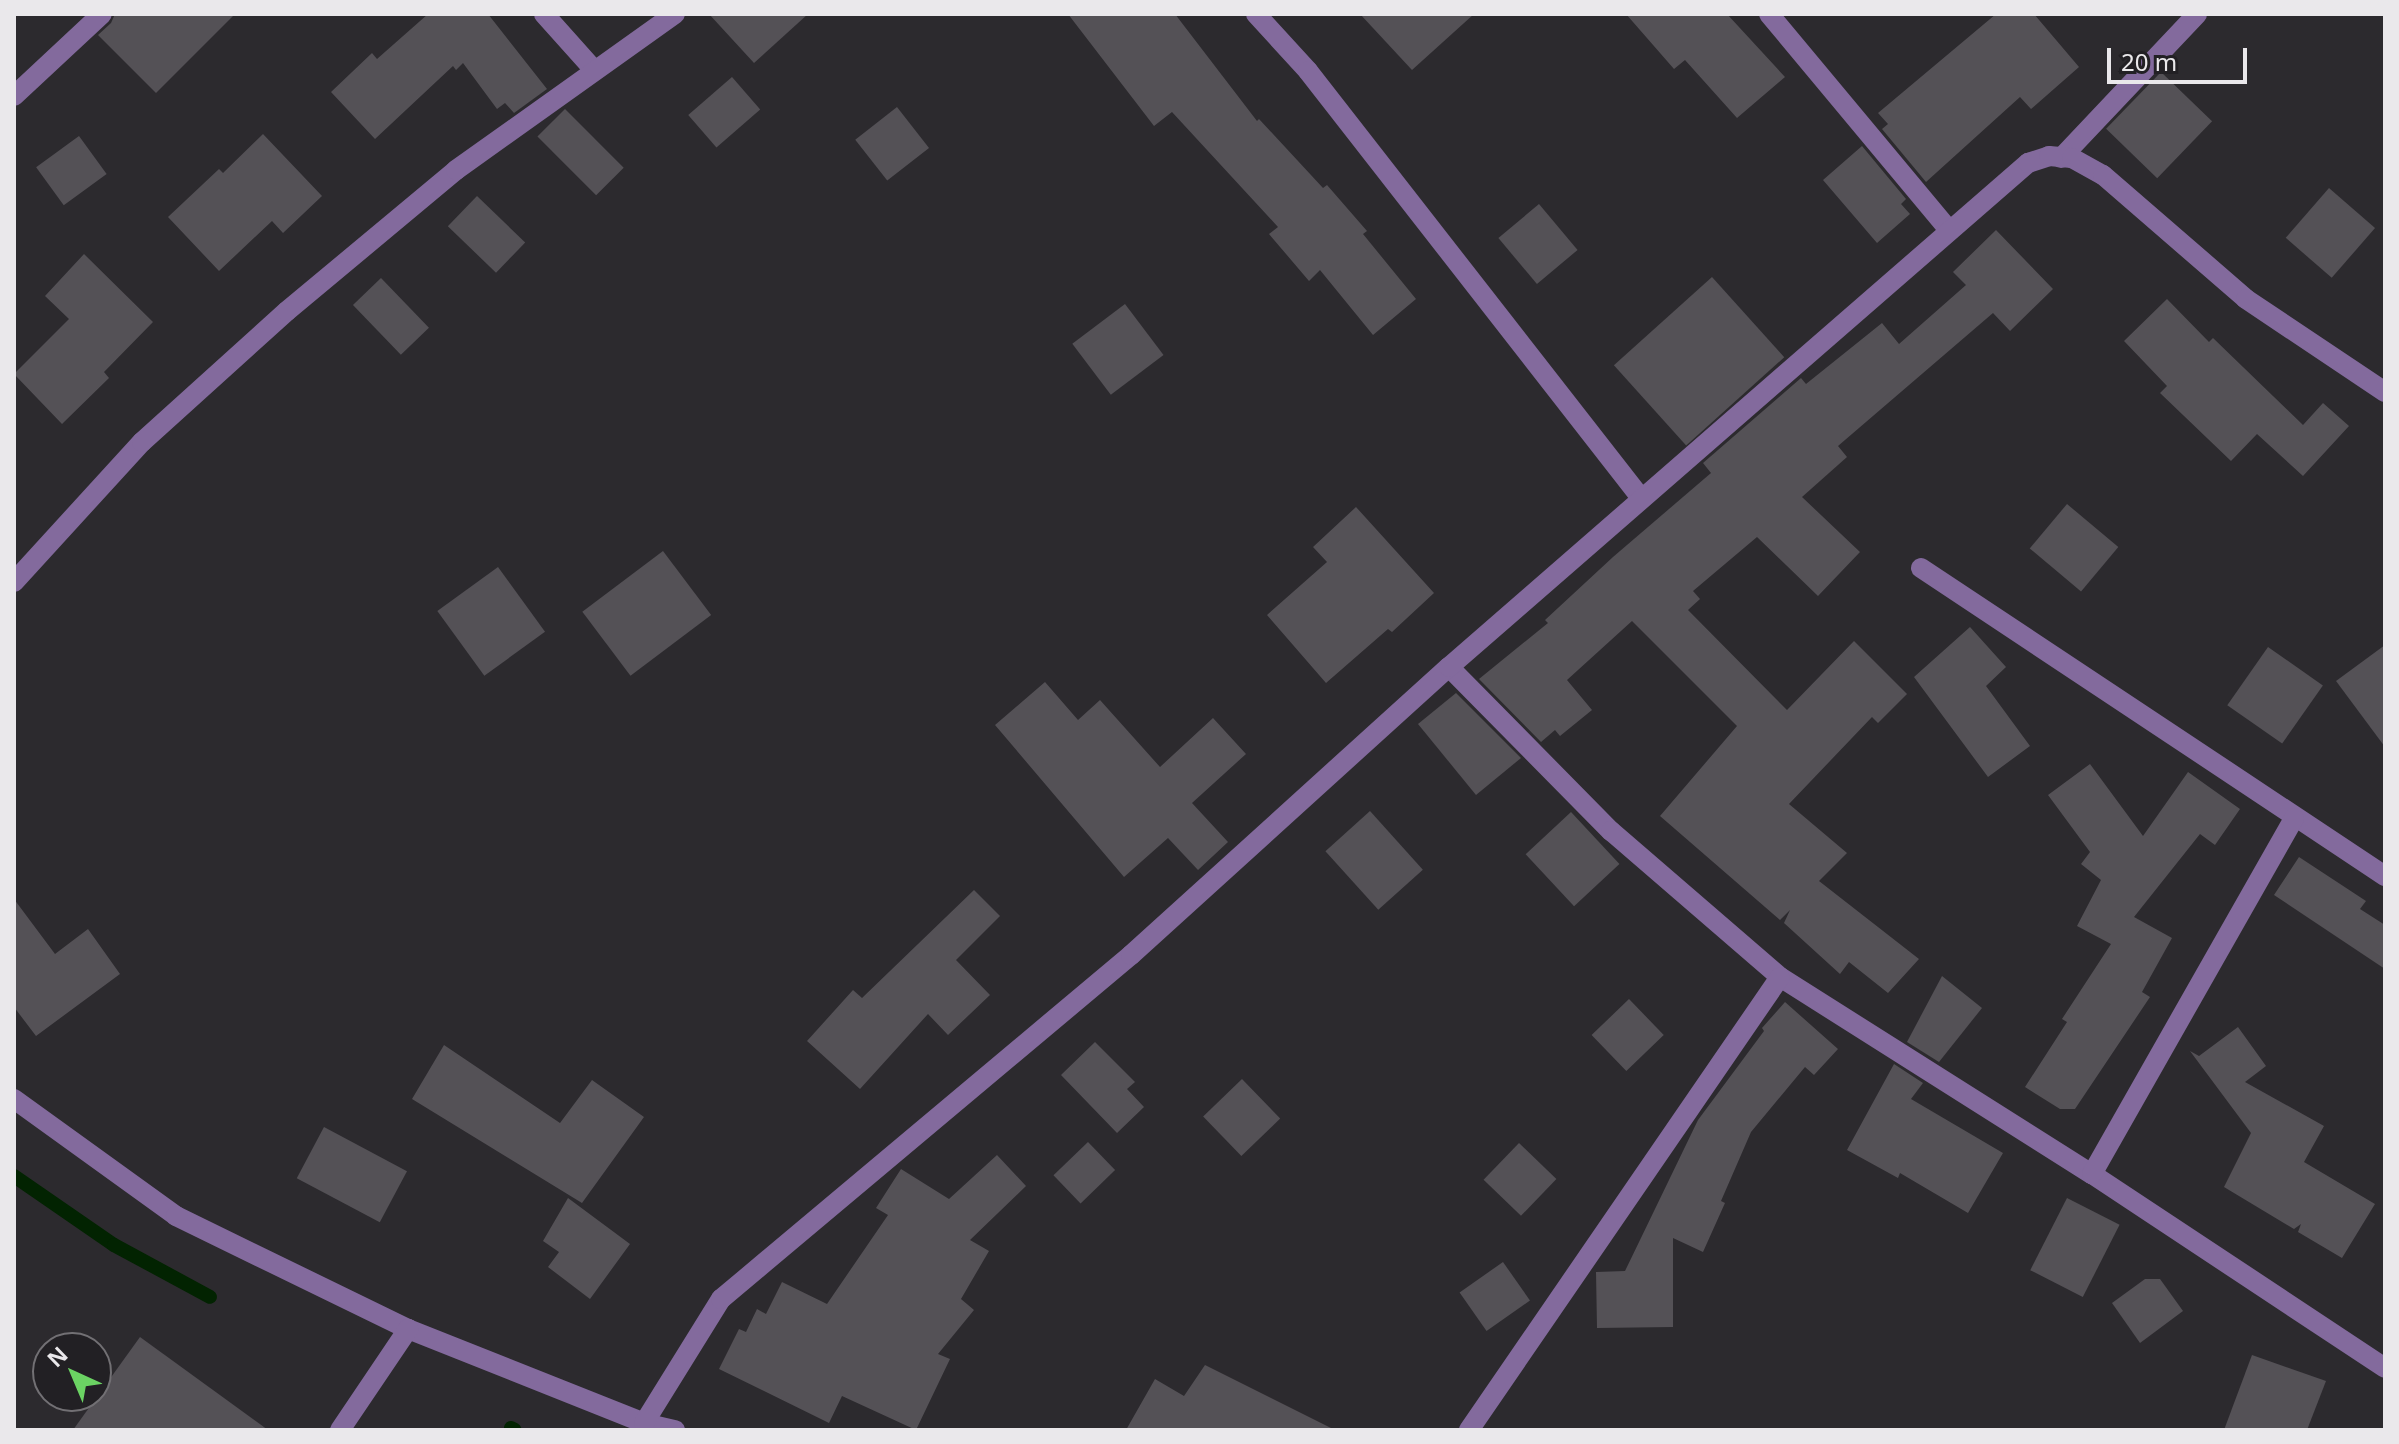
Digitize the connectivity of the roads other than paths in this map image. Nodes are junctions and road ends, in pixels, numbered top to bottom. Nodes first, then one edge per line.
1 (102, 14) edge
2 (544, 14) edge
3 (675, 14) edge
4 (1256, 14) edge
5 (1769, 14) edge
6 (2197, 14) edge
7 (595, 71) junction
8 (14, 96) edge
9 (2061, 158) junction
10 (1949, 230) junction
11 (2385, 392) edge
12 (1641, 498) junction
13 (1921, 568) dead end
14 (14, 582) edge
15 (1449, 667) junction
16 (2294, 818) junction
17 (2385, 876) edge
18 (1780, 977) junction
19 (14, 1099) edge
20 (2092, 1174) junction
21 (408, 1329) junction
22 (2385, 1368) edge
23 (644, 1423) junction
24 (340, 1430) edge
25 (675, 1430) edge
26 (1469, 1430) edge

1 - 8 street
2 - 7 street
3 - 7 street
4 - 12 street
5 - 10 street
6 - 9 street
7 - 14 street
9 - 10 street
9 - 11 street
10 - 12 street
12 - 15 street
13 - 16 street
15 - 18 street
15 - 23 street
16 - 17 street
16 - 20 street
18 - 20 street
18 - 26 street
19 - 21 street
20 - 22 street
21 - 23 street
21 - 24 street
23 - 25 street

